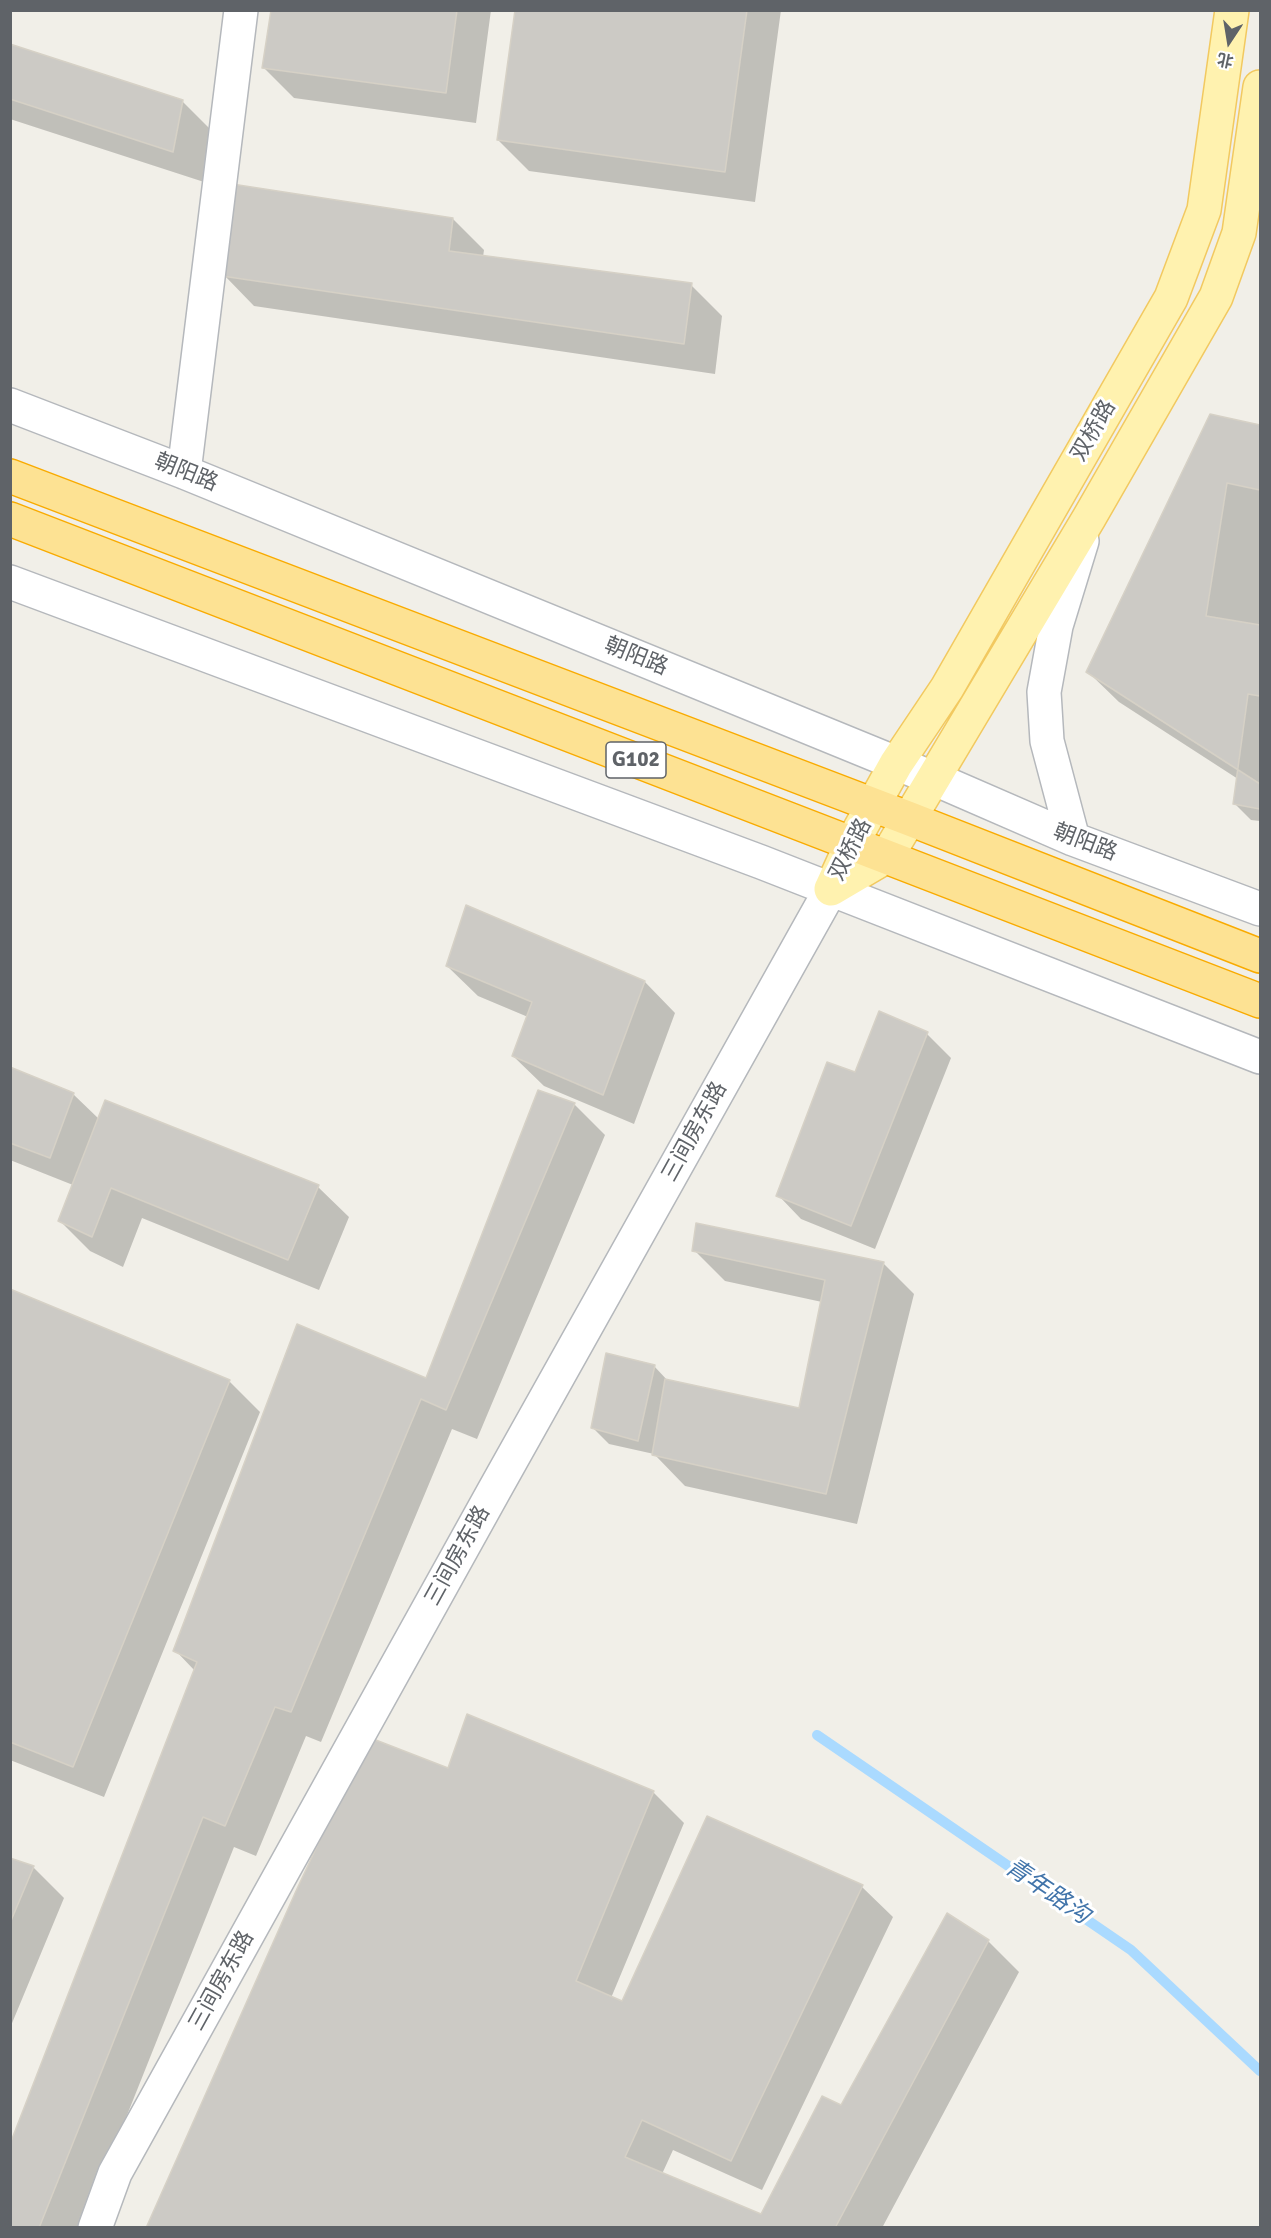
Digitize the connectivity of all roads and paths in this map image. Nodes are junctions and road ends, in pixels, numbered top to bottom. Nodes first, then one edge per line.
1 (241, 10) edge
2 (1232, 10) edge
3 (1260, 87) edge
4 (10, 405) edge
5 (184, 472) junction
6 (10, 476) edge
7 (1089, 518) junction
8 (10, 519) edge
9 (10, 582) edge
10 (896, 764) junction
11 (935, 779) junction
12 (874, 806) junction
13 (910, 819) junction
14 (1074, 839) junction
15 (852, 843) junction
16 (887, 856) junction
17 (831, 889) junction
18 (1260, 909) edge
19 (1260, 956) edge
20 (1260, 1000) edge
21 (1260, 1057) edge
22 (95, 2228) edge

1 - 5 street
2 - 10 main road, 双桥路
3 - 7 main road, 双桥路
4 - 5 street, 朝阳路
5 - 10 street, 朝阳路
6 - 12 highway, 朝阳路 / G102
7 - 11 main road, 双桥路
7 - 14 street
8 - 15 highway, G102
9 - 17 street
10 - 11 street, 朝阳路
10 - 12 main road, 双桥路
11 - 13 main road, 双桥路
11 - 14 street, 朝阳路
12 - 13 highway, 朝阳路 / G102
12 - 15 main road, 双桥路
13 - 16 main road, 双桥路
13 - 19 highway, 朝阳路 / G102
14 - 18 street, 朝阳路
15 - 16 highway, G102
15 - 17 main road, 双桥路
16 - 17 main road, 双桥路
16 - 20 highway, G102
17 - 21 street
17 - 22 street, 三间房东路

